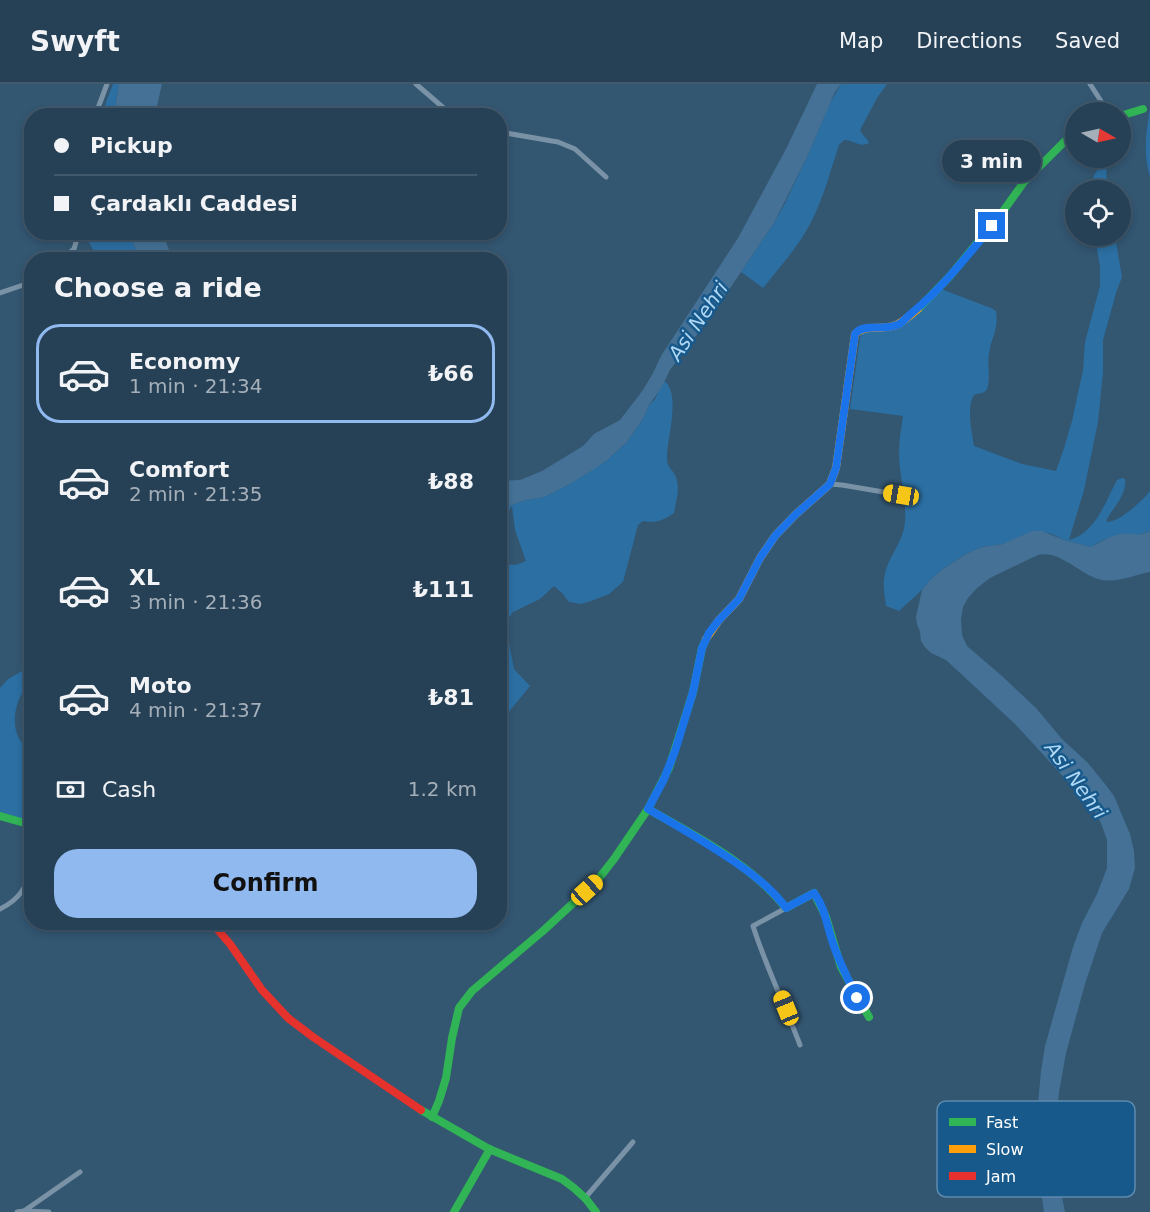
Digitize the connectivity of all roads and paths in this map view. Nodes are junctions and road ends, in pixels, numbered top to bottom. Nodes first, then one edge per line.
1 (107, 84) edge
2 (416, 84) edge
3 (1090, 84) edge
4 (1102, 102) edge
5 (98, 108) edge
6 (444, 108) edge
7 (1143, 109) dead end
8 (1131, 113) edge
9 (507, 133) edge
10 (1065, 141) edge
11 (606, 177) dead end
12 (24, 285) edge
13 (0, 293) edge
14 (830, 484) junction
15 (901, 495) dead end
16 (648, 809) junction
17 (0, 816) edge
18 (24, 823) edge
19 (24, 890) edge
20 (786, 908) junction
21 (0, 909) edge
22 (218, 930) edge
23 (869, 1017) dead end
24 (800, 1045) dead end
25 (432, 1117) junction
26 (633, 1142) dead end
27 (490, 1149) junction
28 (80, 1172) dead end
29 (585, 1198) junction
30 (24, 1211) edge
31 (17, 1212) edge
32 (49, 1212) edge
33 (454, 1212) edge
34 (596, 1212) edge

1 - 5 street
2 - 6 street
3 - 4 street
7 - 8 street
9 - 11 street
10 - 14 street
12 - 13 street
14 - 15 street
14 - 16 street
16 - 20 street
16 - 25 street
17 - 18 street
19 - 21 street
20 - 23 street
20 - 24 street
22 - 25 street
25 - 27 street
26 - 29 street
27 - 29 street
27 - 33 street
28 - 30 street
29 - 34 street
30 - 31 street
30 - 32 street

